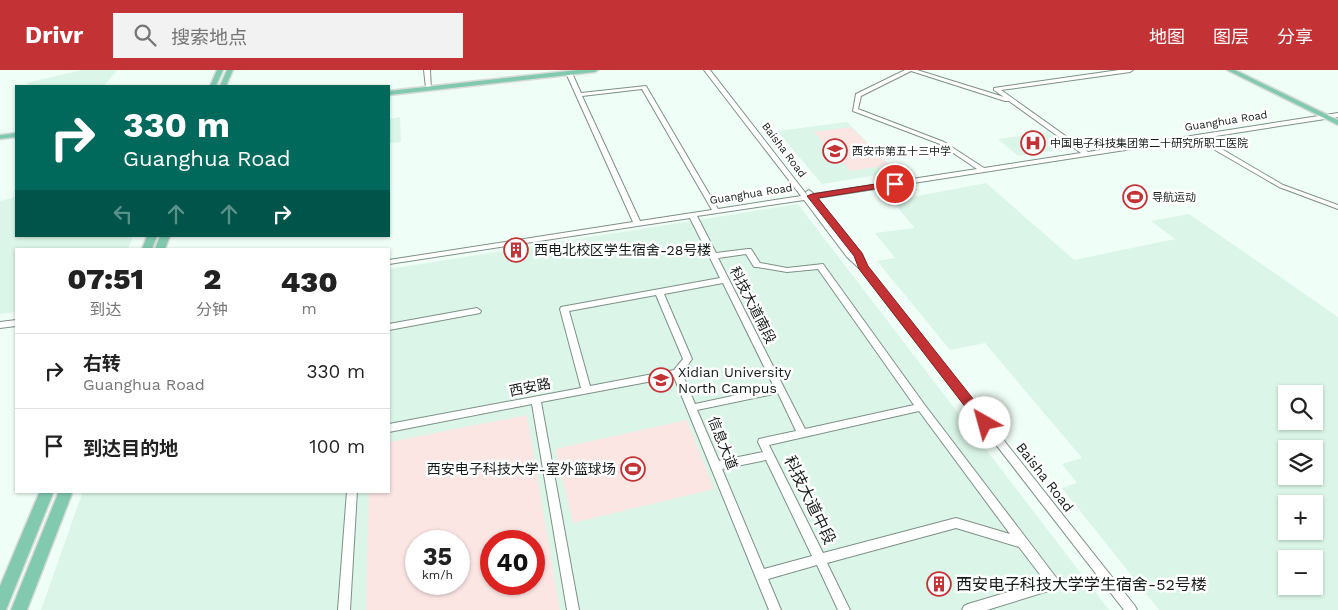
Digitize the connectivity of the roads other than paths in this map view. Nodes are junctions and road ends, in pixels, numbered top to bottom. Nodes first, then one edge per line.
1 (220, 70) edge
2 (230, 70) edge
3 (427, 70) edge
4 (595, 70) edge
5 (707, 70) edge
6 (713, 70) edge
7 (911, 70) edge
8 (1130, 70) edge
9 (1230, 70) edge
10 (1245, 70) edge
11 (566, 71) edge
12 (213, 85) edge
13 (223, 85) edge
14 (429, 87) junction
15 (390, 91) edge
16 (578, 95) junction
17 (1016, 103) junction
18 (1337, 114) edge
19 (1325, 116) junction
20 (1338, 123) edge
21 (15, 134) edge
22 (0, 136) edge
23 (1197, 137) junction
24 (1087, 154) junction
25 (984, 170) junction
26 (808, 197) junction
27 (1338, 207) edge
28 (716, 210) junction
29 (692, 214) junction
30 (637, 223) junction
31 (713, 256) junction
32 (390, 262) edge
33 (725, 280) junction
34 (659, 292) junction
35 (477, 311) dead end
36 (15, 318) edge
37 (0, 321) edge
38 (15, 323) edge
39 (0, 325) edge
40 (390, 327) edge
41 (677, 373) junction
42 (780, 389) junction
43 (586, 390) junction
44 (536, 400) junction
45 (921, 407) junction
46 (692, 408) junction
47 (390, 428) edge
48 (803, 434) junction
49 (770, 455) junction
50 (716, 466) junction
51 (46, 493) edge
52 (65, 493) edge
53 (352, 493) edge
54 (1023, 543) junction
55 (821, 560) junction
56 (761, 575) junction
57 (0, 605) edge
58 (19, 610) edge
59 (344, 610) edge
60 (573, 610) edge
61 (773, 610) edge
62 (844, 610) edge
63 (968, 610) edge
64 (1131, 610) edge

1 - 12 main road
2 - 13 main road
3 - 14 street
4 - 11 main road
5 - 26 street, Baisha Road
6 - 26 street, Baisha Road
7 - 17 street
7 - 25 street
8 - 17 street
9 - 19 main road
10 - 18 main road
11 - 14 main road
11 - 16 street
14 - 15 main road
16 - 28 street
16 - 30 street
17 - 24 street
18 - 19 street, Guanghua Road
19 - 20 main road
19 - 23 street, Guanghua Road
21 - 22 main road
23 - 24 street, Guanghua Road
23 - 27 street
24 - 25 street, Guanghua Road
25 - 26 street, Guanghua Road
26 - 28 street, Guanghua Road
26 - 64 street, Baisha Road
28 - 29 street, Guanghua Road
29 - 30 street, Guanghua Road
29 - 31 street, 科技大道南段
30 - 32 street, Guanghua Road
31 - 33 street, 科技大道南段
31 - 45 street
33 - 34 street
33 - 42 street, 科技大道南段
34 - 41 street
34 - 43 street
35 - 40 street
36 - 37 street
38 - 39 street
41 - 43 street, 西安路
41 - 46 street, 信息大道
42 - 46 street
42 - 48 street, 科技大道南段
43 - 44 street, 西安路
44 - 47 street, 西安路
44 - 60 street
45 - 48 street
45 - 54 street
46 - 50 street, 信息大道
48 - 49 street, 科技大道中段
49 - 50 street
49 - 55 street, 科技大道中段
50 - 56 street, 信息大道
51 - 57 main road
52 - 58 main road
53 - 59 street
54 - 55 street
54 - 63 street
55 - 56 street
55 - 62 street, 科技大道中段
56 - 61 street, 信息大道

